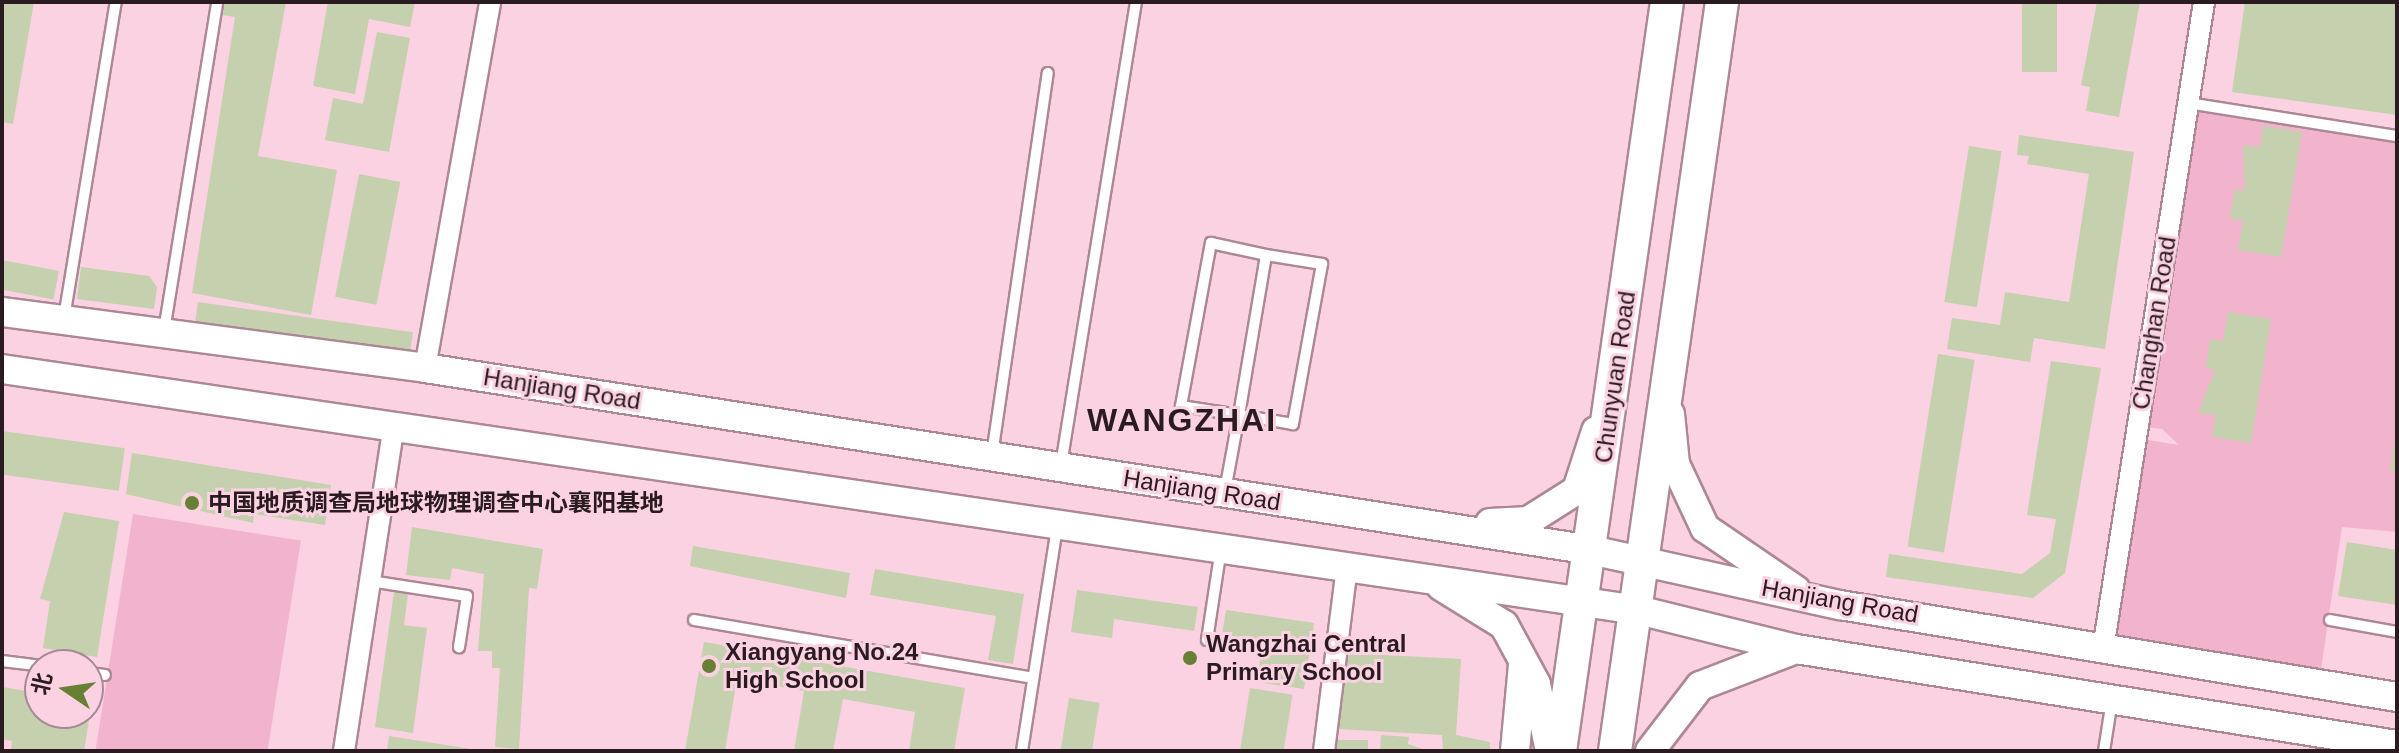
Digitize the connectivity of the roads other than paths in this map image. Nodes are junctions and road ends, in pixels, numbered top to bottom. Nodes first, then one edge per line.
1 (116, 2) edge
2 (217, 2) edge
3 (490, 2) edge
4 (1136, 2) edge
5 (1667, 2) edge
6 (1722, 2) edge
7 (2204, 2) edge
8 (1048, 73) dead end
9 (2188, 103) junction
10 (2397, 136) edge
11 (1266, 255) junction
12 (2, 312) edge
13 (63, 320) junction
14 (163, 333) junction
15 (425, 368) junction
16 (2, 369) edge
17 (1615, 373) junction
18 (1668, 394) junction
19 (1239, 415) junction
20 (394, 425) junction
21 (992, 457) junction
22 (1060, 467) junction
23 (1225, 493) junction
24 (1057, 523) junction
25 (1434, 526) junction
26 (1221, 547) junction
27 (1591, 550) junction
28 (1645, 560) junction
29 (1347, 566) junction
30 (1430, 579) junction
31 (370, 581) junction
32 (1810, 599) junction
33 (1584, 602) junction
34 (1638, 610) junction
35 (694, 620) dead end
36 (2330, 620) dead end
37 (2397, 632) edge
38 (1207, 640) dead end
39 (2104, 643) junction
40 (459, 647) dead end
41 (1796, 649) junction
42 (2, 661) edge
43 (1523, 661) junction
44 (24, 664) edge
45 (1033, 678) junction
46 (2397, 697) edge
47 (2112, 698) junction
48 (2397, 745) edge
49 (344, 751) edge
50 (1022, 751) edge
51 (1324, 751) edge
52 (1515, 751) edge
53 (1550, 751) edge
54 (1560, 751) edge
55 (1615, 751) edge
56 (1650, 751) edge
57 (2104, 751) edge

1 - 13 lane
2 - 14 lane
3 - 15 street
4 - 22 lane
5 - 17 main road, Chunyuan Road
6 - 18 main road
7 - 9 street, Changhan Road
8 - 21 lane
9 - 10 lane
9 - 39 street, Changhan Road
11 - 19 lane
11 - 19 lane
11 - 19 lane
12 - 13 main road, Hanjiang Road
13 - 14 main road, Hanjiang Road
14 - 15 main road, Hanjiang Road
15 - 21 main road, Hanjiang Road
16 - 20 main road
17 - 25 main road
17 - 27 main road, Chunyuan Road
18 - 28 main road
18 - 32 main road
19 - 23 lane
20 - 24 main road
20 - 31 street
21 - 22 main road, Hanjiang Road
22 - 23 main road, Hanjiang Road
23 - 25 main road, Hanjiang Road
24 - 26 main road
24 - 45 lane
25 - 27 main road, Hanjiang Road
26 - 29 main road
26 - 38 lane
27 - 28 main road, Hanjiang Road
27 - 33 main road, Chunyuan Road
28 - 32 main road, Hanjiang Road
28 - 34 main road
29 - 30 main road
29 - 51 street
30 - 33 main road
30 - 43 main road
31 - 40 lane
31 - 49 street
32 - 39 main road, Hanjiang Road
33 - 34 main road
33 - 54 main road, Chunyuan Road
34 - 41 main road
34 - 55 main road
35 - 45 lane
36 - 37 lane
39 - 46 main road, Hanjiang Road
41 - 47 main road
41 - 56 main road
42 - 44 lane
43 - 52 main road
43 - 53 main road
45 - 50 lane
47 - 48 main road
47 - 57 lane

